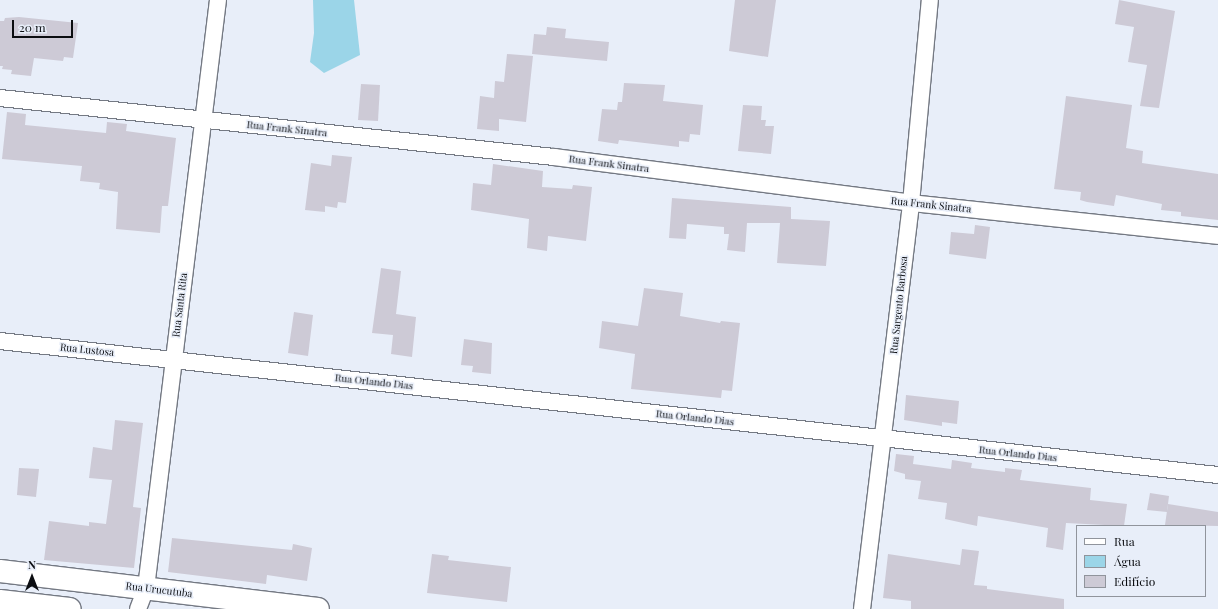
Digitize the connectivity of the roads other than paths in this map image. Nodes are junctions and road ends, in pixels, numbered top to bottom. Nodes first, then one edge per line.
1 (218, 0) edge
2 (930, 0) edge
3 (0, 98) edge
4 (204, 120) junction
5 (911, 203) junction
6 (1218, 236) edge
7 (0, 341) edge
8 (173, 360) junction
9 (884, 439) junction
10 (1218, 475) edge
11 (0, 571) edge
12 (146, 588) junction
13 (0, 601) edge
14 (70, 609) edge
15 (138, 609) edge
16 (318, 609) edge
17 (862, 609) edge

1 - 4 street, Rua Santa Rita
2 - 5 street, Rua Sargento Barbosa
3 - 4 street, Rua Frank Sinatra
4 - 5 street, Rua Frank Sinatra
4 - 8 street, Rua Santa Rita
5 - 6 street, Rua Frank Sinatra
5 - 9 street, Rua Sargento Barbosa
7 - 8 street, Rua Lustosa
8 - 9 street, Rua Orlando Dias
8 - 12 street, Rua Santa Rita
9 - 10 street, Rua Orlando Dias
9 - 17 street, Rua Sargento Barbosa
11 - 12 street, Rua Urucutuba
12 - 15 street, Rua Santa Rita
12 - 16 street, Rua Urucutuba
13 - 14 street

